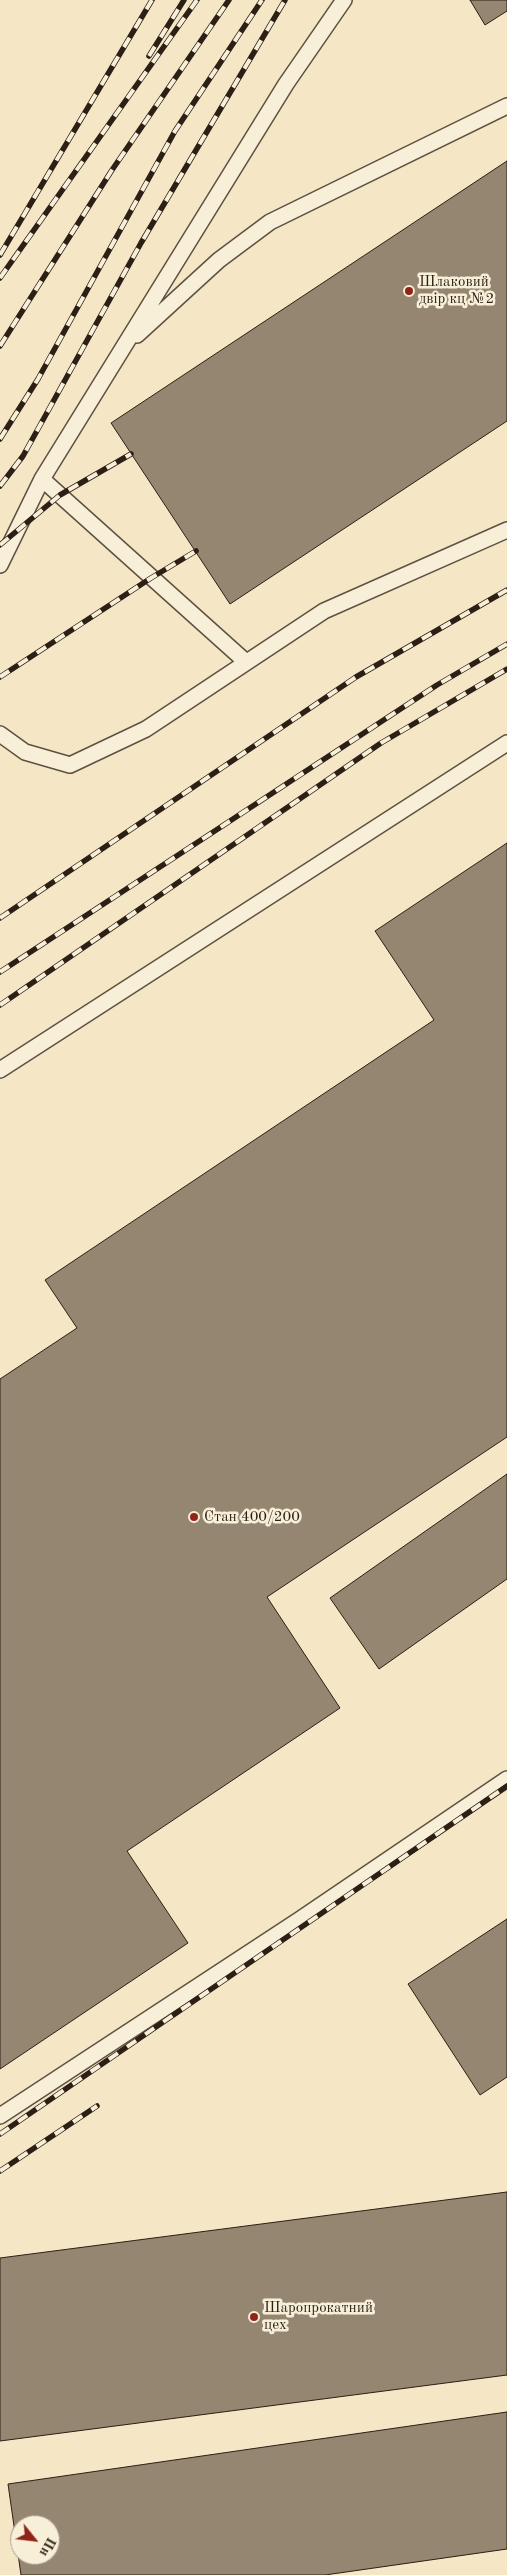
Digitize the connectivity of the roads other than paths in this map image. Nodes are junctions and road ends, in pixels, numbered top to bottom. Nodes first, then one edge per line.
1 (344, 0) edge
2 (507, 106) edge
3 (123, 347) junction
4 (42, 479) junction
5 (507, 530) edge
6 (0, 565) edge
7 (246, 662) junction
8 (0, 734) edge
9 (507, 742) edge
10 (0, 1070) edge
11 (507, 1779) edge
12 (0, 2116) edge

1 - 3 lane
2 - 3 lane
3 - 4 lane
4 - 6 lane
4 - 7 lane
5 - 7 lane
7 - 8 lane
9 - 10 lane
11 - 12 lane

